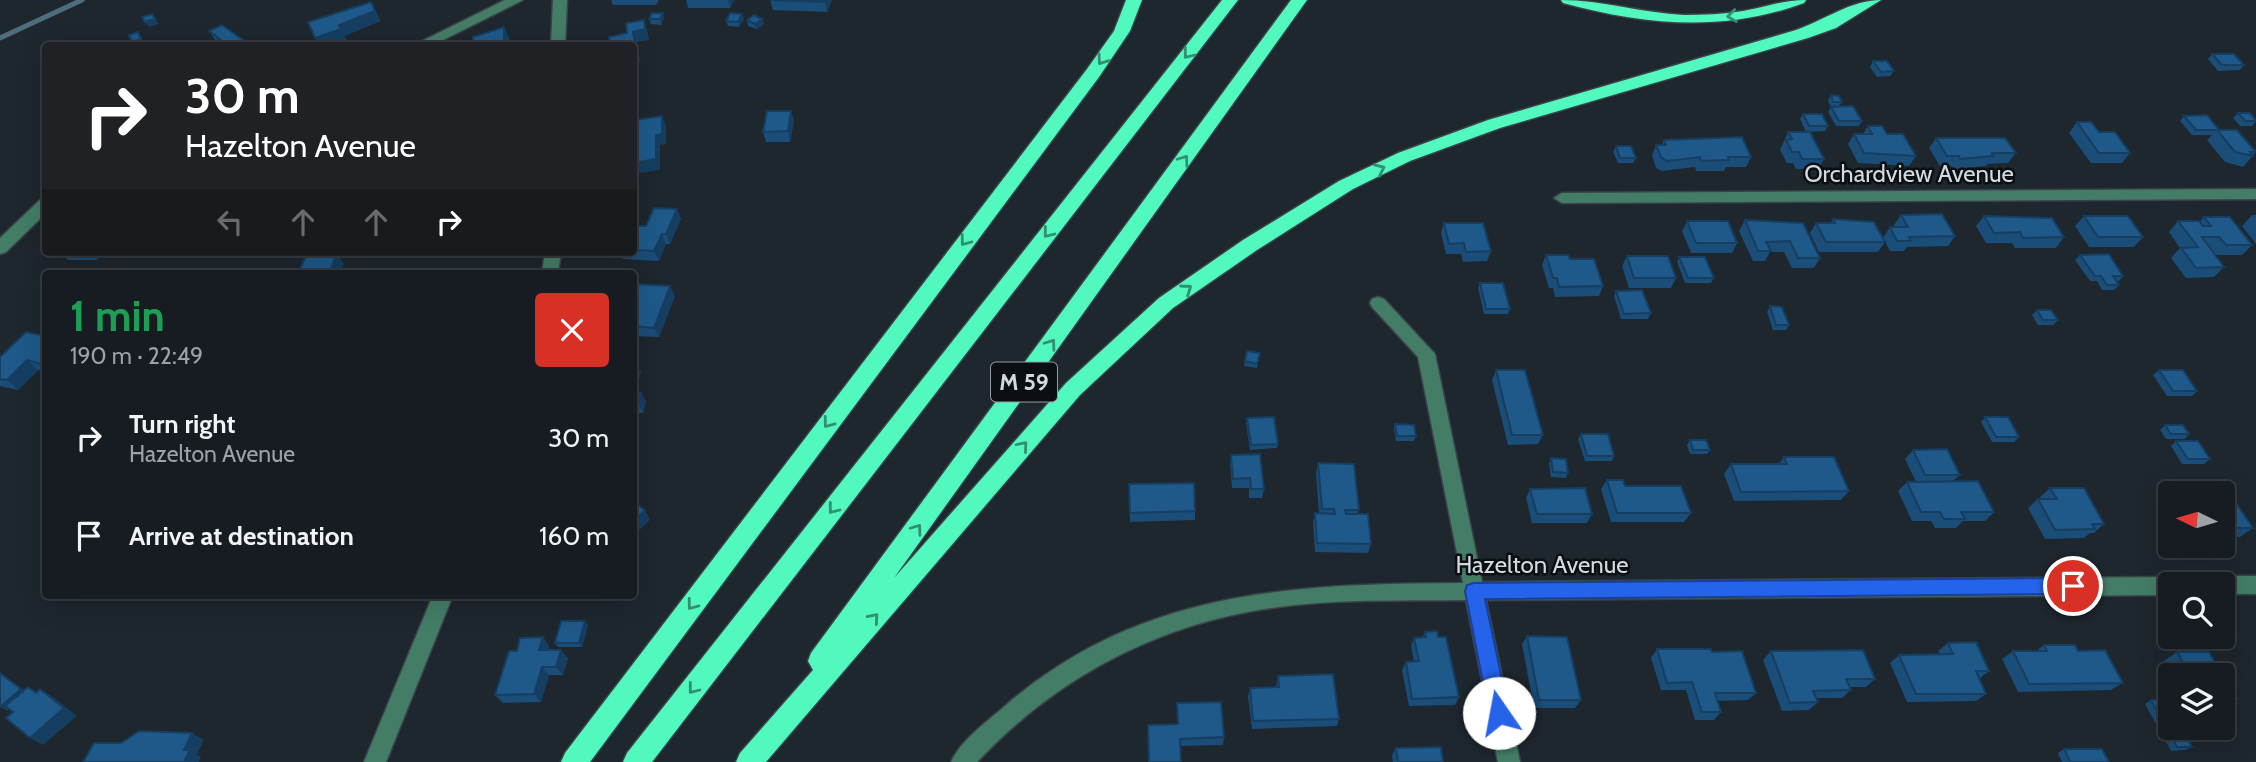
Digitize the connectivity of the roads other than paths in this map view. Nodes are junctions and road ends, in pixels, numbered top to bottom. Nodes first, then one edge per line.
1 (516, 0) edge
2 (560, 0) edge
3 (1134, 0) edge
4 (1230, 0) edge
5 (1299, 0) edge
6 (1569, 0) edge
7 (1798, 0) edge
8 (1873, 0) edge
9 (427, 42) edge
10 (558, 42) edge
11 (2256, 194) edge
12 (1562, 198) dead end
13 (42, 207) edge
14 (0, 248) edge
15 (1378, 303) dead end
16 (2235, 585) edge
17 (2256, 585) edge
18 (2158, 586) edge
19 (1474, 591) junction
20 (441, 599) edge
21 (375, 762) edge
22 (574, 762) edge
23 (636, 762) edge
24 (748, 762) edge
25 (962, 762) edge
26 (1509, 762) edge

1 - 9 street
2 - 10 street
3 -> 22 highway
4 -> 23 highway, M 59
24 -> 5 highway, M 59
7 -> 6 highway
24 -> 8 highway
11 - 12 street, Orchardview Avenue
13 - 14 street
15 - 19 street
16 - 17 street
18 - 19 street, Hazelton Avenue
19 - 25 street, Hazelton Avenue
19 - 26 street
20 - 21 street

